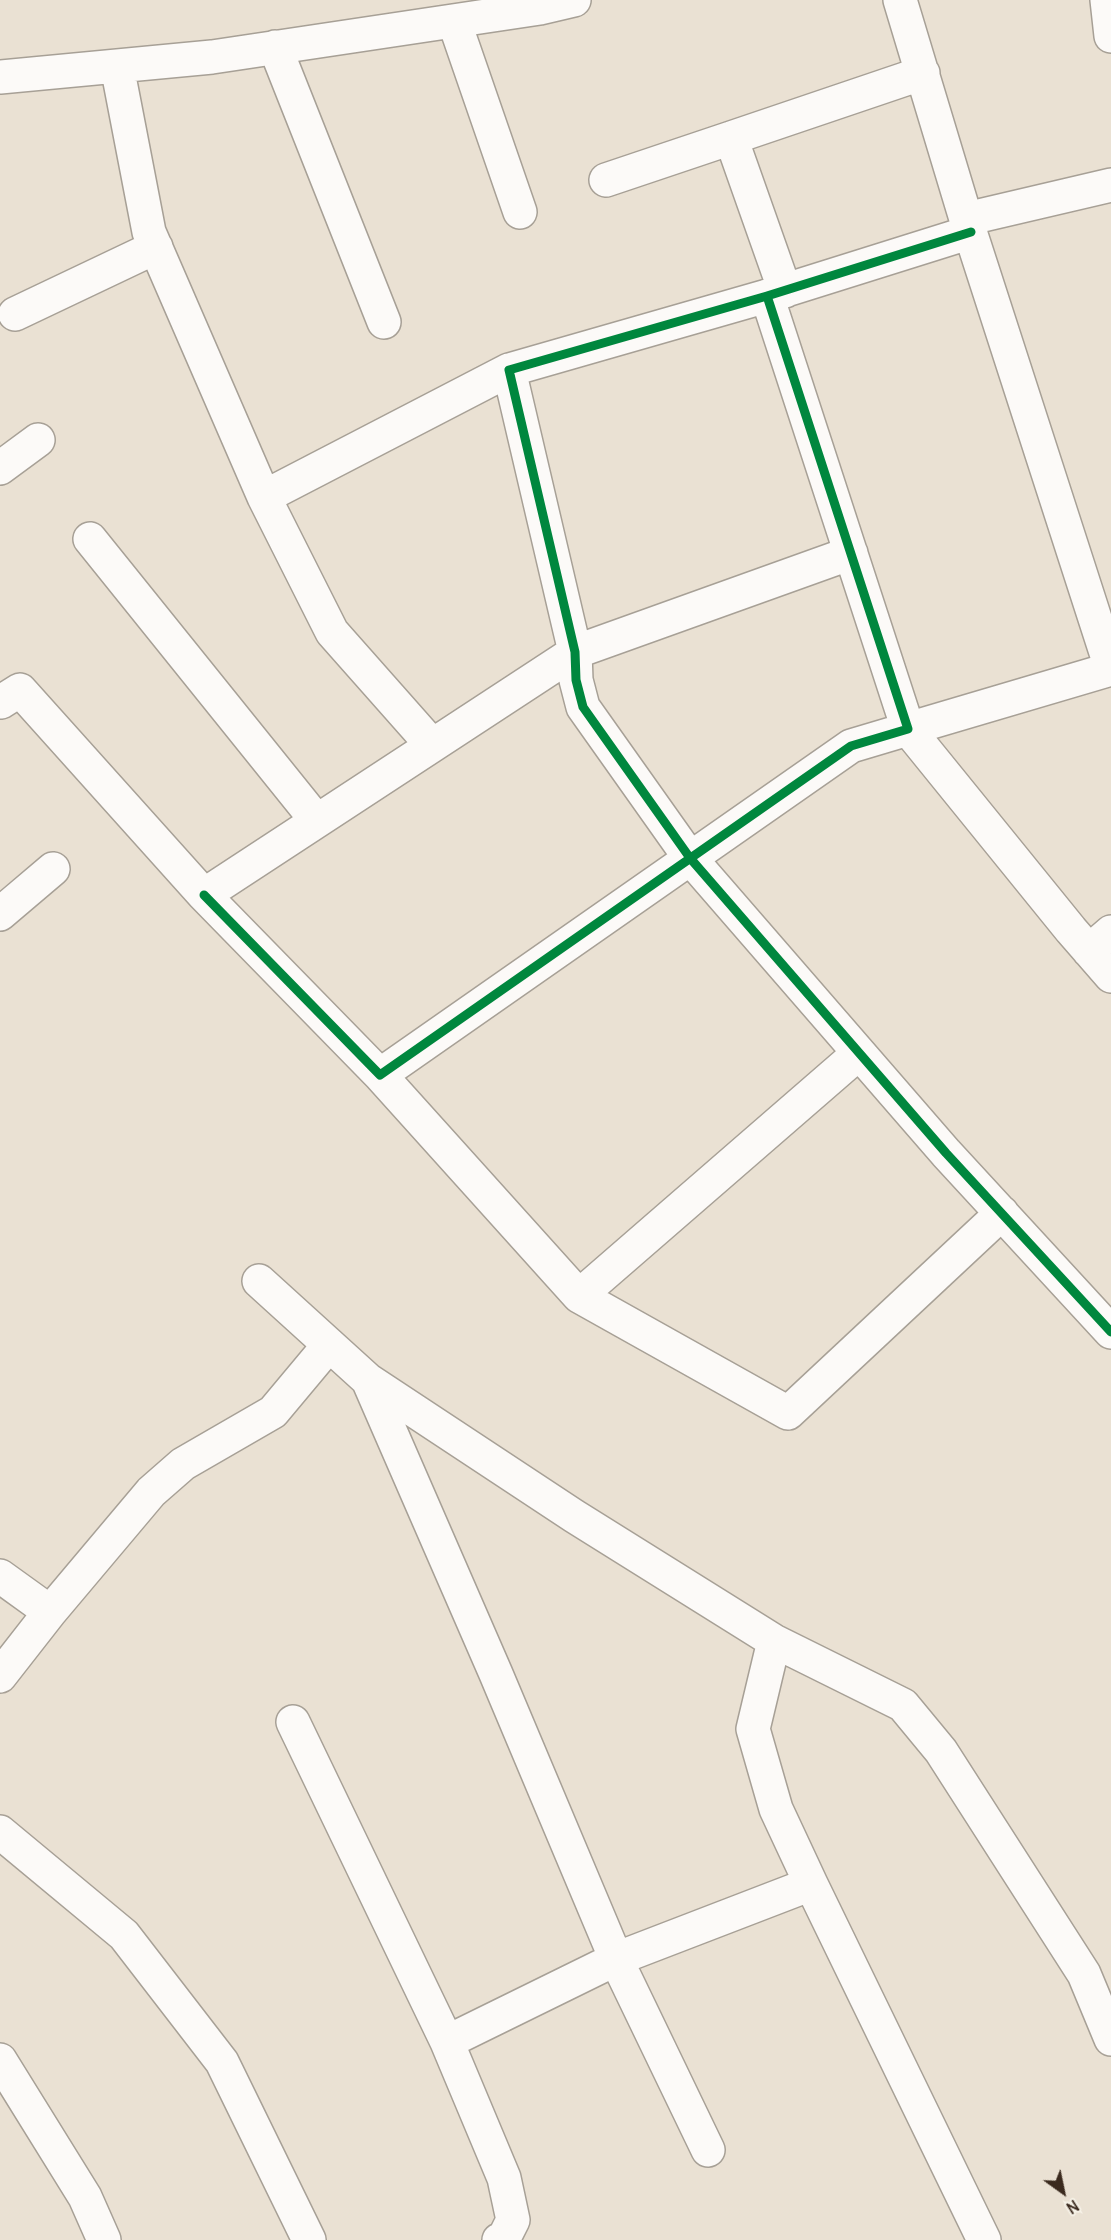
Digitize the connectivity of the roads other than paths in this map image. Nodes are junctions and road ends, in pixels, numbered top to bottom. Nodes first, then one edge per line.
1 (574, 0) edge
2 (900, 0) edge
3 (1107, 0) edge
4 (537, 4) edge
5 (454, 21) junction
6 (1111, 36) edge
7 (275, 47) junction
8 (117, 66) junction
9 (923, 73) junction
10 (0, 77) edge
11 (731, 138) junction
12 (606, 180) dead end
13 (1111, 185) edge
14 (520, 212) dead end
15 (968, 225) junction
16 (156, 247) junction
17 (776, 293) junction
18 (15, 314) dead end
19 (384, 322) dead end
20 (509, 370) junction
21 (38, 440) dead end
22 (0, 468) edge
23 (264, 497) junction
24 (90, 539) dead end
25 (851, 553) junction
26 (575, 652) junction
27 (1111, 669) edge
28 (0, 700) edge
29 (908, 729) junction
30 (432, 745) junction
31 (317, 821) junction
32 (690, 858) junction
33 (53, 869) dead end
34 (204, 895) junction
35 (0, 914) edge
36 (1100, 942) edge
37 (1111, 976) edge
38 (859, 1053) junction
39 (380, 1075) junction
40 (1002, 1213) junction
41 (259, 1281) dead end
42 (579, 1296) junction
43 (1111, 1332) edge
44 (329, 1345) junction
45 (368, 1380) junction
46 (0, 1576) edge
47 (50, 1612) junction
48 (774, 1641) junction
49 (0, 1676) edge
50 (293, 1722) dead end
51 (0, 1832) edge
52 (811, 1884) junction
53 (616, 1959) junction
54 (1111, 2039) edge
55 (447, 2042) junction
56 (0, 2060) edge
57 (708, 2150) dead end
58 (104, 2240) edge
59 (309, 2240) edge
60 (499, 2240) edge
61 (984, 2240) edge

1 - 4 street
2 - 9 street
3 - 6 street
4 - 5 street
5 - 7 street
5 - 14 street
7 - 8 street
7 - 19 street
8 - 10 street
8 - 16 street
9 - 11 street
9 - 15 street
11 - 12 street
11 - 17 street
13 - 15 street
15 - 17 street
15 - 27 street
16 - 18 street
16 - 23 street
17 - 20 street
17 - 25 street
20 - 23 street
20 - 26 street
21 - 22 street
23 - 30 street
24 - 31 street
25 - 26 street
25 - 29 street
26 - 30 street
26 - 32 street
27 - 29 street
28 - 34 street
29 - 32 street
29 - 36 street
30 - 31 street
31 - 34 street
32 - 38 street
32 - 39 street
33 - 35 street
34 - 39 street
36 - 37 street
38 - 40 street
38 - 42 street
39 - 42 street
40 - 42 street
40 - 43 street
41 - 44 street
44 - 45 street
44 - 47 street
45 - 48 street
45 - 53 street
46 - 47 street
47 - 49 street
48 - 52 street
48 - 54 street
50 - 55 street
51 - 59 street
52 - 53 street
52 - 61 street
53 - 55 street
53 - 57 street
55 - 60 street
56 - 58 street

